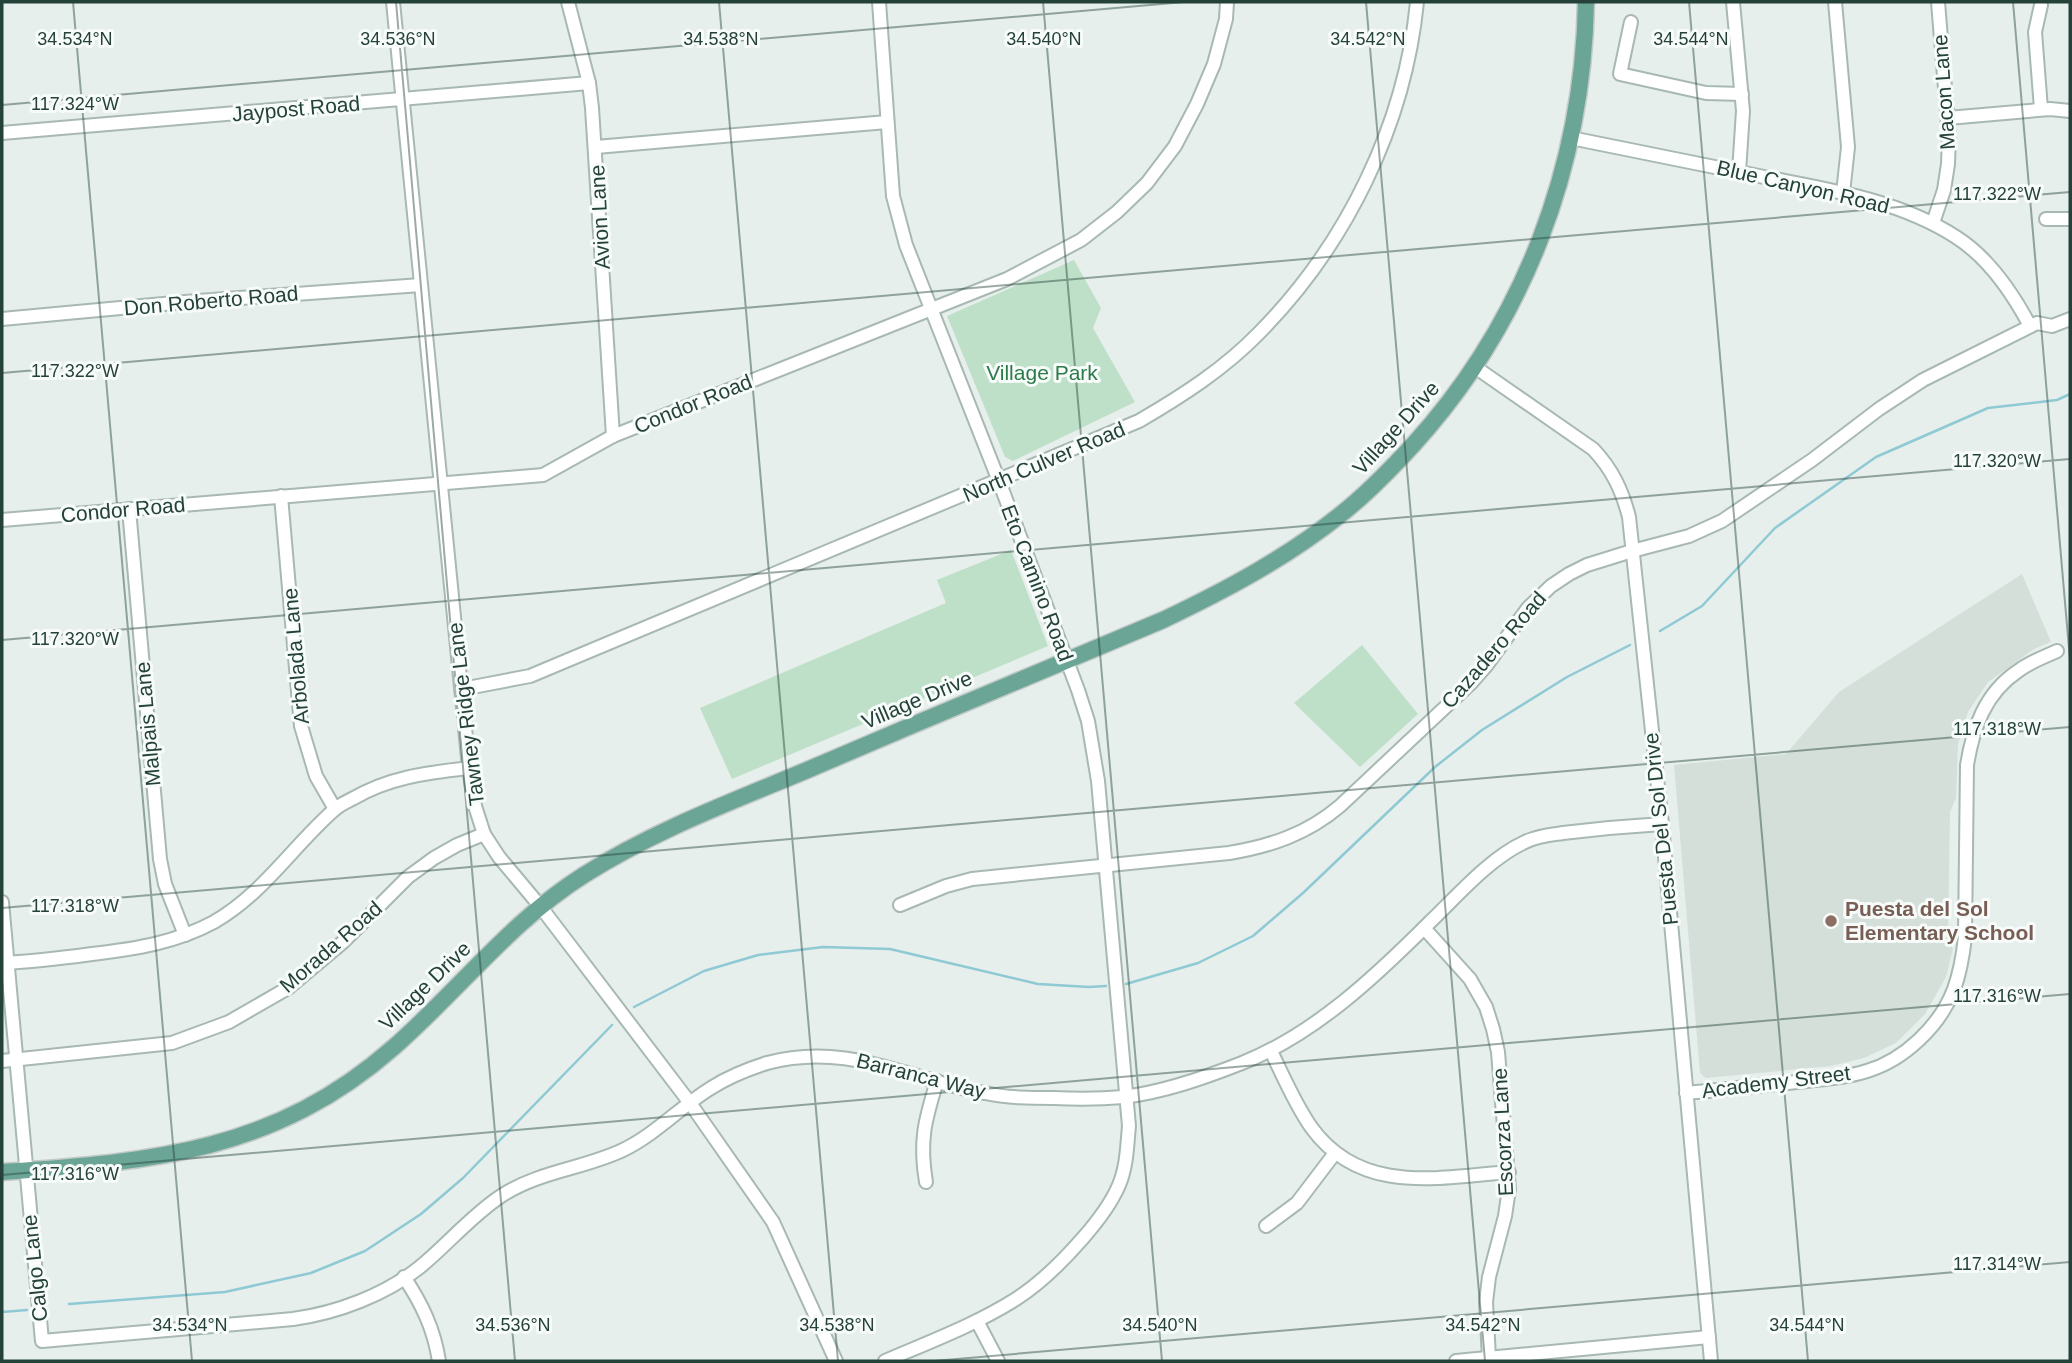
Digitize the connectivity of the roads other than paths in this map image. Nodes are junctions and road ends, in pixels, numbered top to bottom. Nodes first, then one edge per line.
1 (393, 2) edge
2 (569, 2) edge
3 (879, 2) edge
4 (1227, 2) edge
5 (1417, 2) edge
6 (1586, 2) edge
7 (1733, 2) edge
8 (1835, 2) edge
9 (1938, 2) edge
10 (2041, 5) dead end
11 (1631, 22) dead end
12 (589, 83) junction
13 (1742, 94) junction
14 (402, 101) junction
15 (2042, 109) junction
16 (2070, 111) edge
17 (1948, 118) junction
18 (887, 122) junction
19 (2, 133) edge
20 (1571, 138) junction
21 (596, 147) junction
22 (1739, 172) junction
23 (1843, 193) junction
24 (2046, 219) dead end
25 (2070, 219) edge
26 (1933, 223) junction
27 (421, 285) junction
28 (932, 309) junction
29 (2, 318) edge
30 (2070, 319) edge
31 (2030, 326) junction
32 (1475, 367) junction
33 (613, 436) junction
34 (999, 481) junction
35 (442, 483) junction
36 (281, 496) junction
37 (129, 509) junction
38 (2, 520) edge
39 (1632, 551) junction
40 (2057, 651) dead end
41 (1066, 660) junction
42 (462, 689) junction
43 (469, 768) junction
44 (335, 809) junction
45 (1662, 824) junction
46 (484, 834) junction
47 (1106, 866) junction
48 (2, 902) edge
49 (900, 905) dead end
50 (540, 906) junction
51 (1424, 928) junction
52 (186, 935) junction
53 (5, 963) edge
54 (1271, 1051) junction
55 (16, 1060) junction
56 (2, 1061) edge
57 (937, 1082) junction
58 (1686, 1093) junction
59 (1127, 1096) junction
60 (690, 1103) junction
61 (1335, 1153) junction
62 (26, 1170) junction
63 (2, 1172) edge
64 (1508, 1172) junction
65 (926, 1182) dead end
66 (1266, 1226) dead end
67 (404, 1277) junction
68 (977, 1321) junction
69 (1709, 1337) junction
70 (42, 1341) joint
71 (1489, 1358) junction
72 (439, 1361) edge
73 (836, 1361) edge
74 (885, 1361) edge
75 (998, 1361) edge
76 (1456, 1361) edge
77 (1711, 1361) edge

1 - 14 street, Tawney Ridge Lane
2 - 12 street, Avion Lane
3 - 18 street, Eto Camino Road
4 - 28 street, Condor Road
5 - 34 street, North Culver Road
6 - 20 main road, Village Drive
7 - 13 street
8 - 23 street
9 - 17 street, Macon Lane
10 - 15 street
11 - 13 street
12 - 14 street, Jaypost Road
12 - 21 street, Avion Lane
13 - 22 street
14 - 19 street, Jaypost Road
14 - 27 street, Tawney Ridge Lane
15 - 16 street
15 - 17 street
17 - 26 street, Macon Lane
18 - 21 street
18 - 28 street, Eto Camino Road
20 - 22 street, Blue Canyon Road
20 - 32 main road, Village Drive
21 - 33 street, Avion Lane
22 - 23 street, Blue Canyon Road
23 - 26 street, Blue Canyon Road
24 - 25 street
26 - 31 street, Blue Canyon Road
27 - 29 street, Don Roberto Road
27 - 35 street, Tawney Ridge Lane
28 - 33 street, Condor Road
28 - 34 street, Eto Camino Road
30 - 31 street, Cazadero Road
31 - 39 street, Cazadero Road
32 - 39 street, Puesta Del Sol Drive
32 - 41 main road, Village Drive
33 - 35 street, Condor Road
34 - 41 street, Eto Camino Road
34 - 42 street, North Culver Road
35 - 36 street, Condor Road
35 - 42 street, Tawney Ridge Lane
36 - 37 street, Condor Road
36 - 44 street, Arbolada Lane
37 - 38 street, Condor Road
37 - 52 street, Malpais Lane
39 - 45 street, Puesta Del Sol Drive
39 - 47 street, Cazadero Road
40 - 58 street, Academy Street
41 - 47 street, Eto Camino Road
41 - 50 main road, Village Drive
42 - 43 street, Tawney Ridge Lane
43 - 44 street
43 - 46 street, Tawney Ridge Lane
44 - 52 street
45 - 51 street, Barranca Way
45 - 58 street, Puesta Del Sol Drive
46 - 50 street, Tawney Ridge Lane
46 - 55 street, Morada Road
47 - 49 street, Cazadero Road
47 - 59 street, Eto Camino Road
48 - 53 street, Calgo Lane
50 - 60 street, Tawney Ridge Lane
50 - 62 main road, Village Drive
51 - 54 street, Barranca Way
51 - 64 street, Escorza Lane
52 - 53 street
53 - 55 street, Calgo Lane
54 - 59 street, Barranca Way
54 - 61 street
55 - 56 street, Morada Road
55 - 62 street, Calgo Lane
57 - 59 street, Barranca Way
57 - 60 street, Barranca Way
57 - 65 street
58 - 69 street, Puesta Del Sol Drive
59 - 68 street, Eto Camino Road
60 - 67 street, Barranca Way
60 - 73 street, Tawney Ridge Lane
61 - 64 street
61 - 66 street
62 - 63 main road, Village Drive
62 - 70 street, Calgo Lane
64 - 71 street, Escorza Lane
67 - 70 street, Barranca Way
67 - 72 street
68 - 74 street, Eto Camino Road
68 - 75 street
69 - 71 street
69 - 77 street, Puesta Del Sol Drive
71 - 76 street

